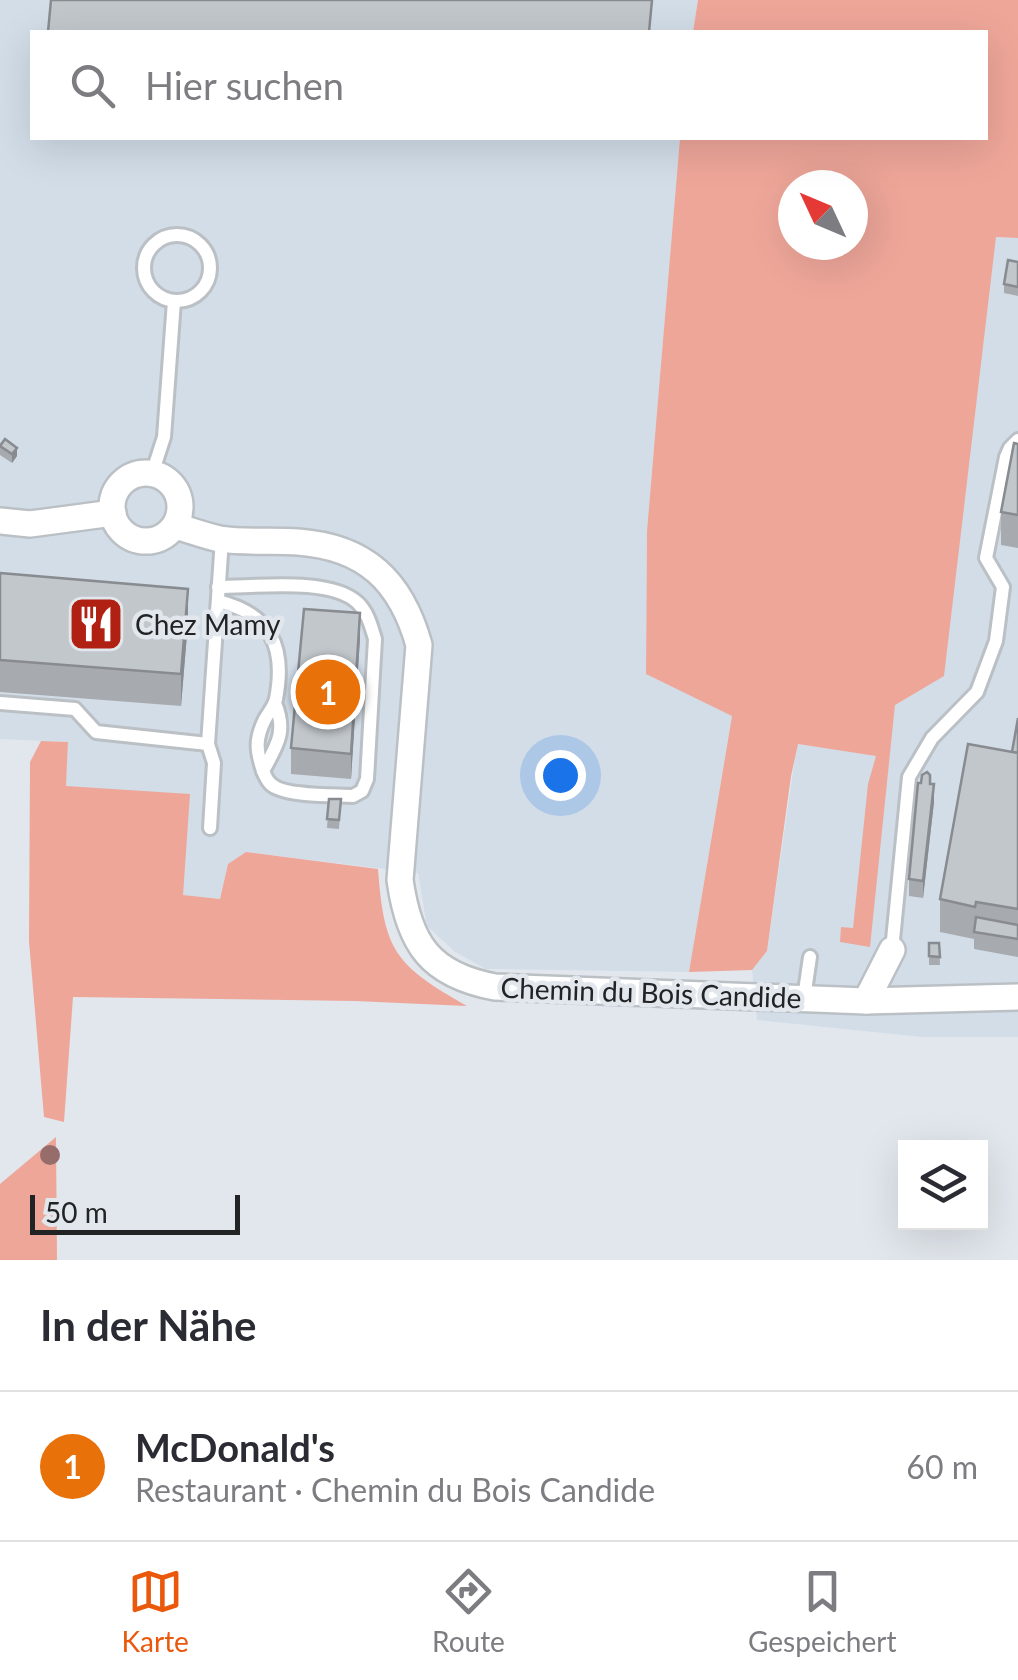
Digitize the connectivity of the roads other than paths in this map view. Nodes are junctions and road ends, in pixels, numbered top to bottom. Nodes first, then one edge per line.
1 (174, 302) junction
2 (1018, 440) edge
3 (152, 474) junction
4 (113, 514) junction
5 (0, 521) edge
6 (175, 526) junction
7 (222, 539) junction
8 (1011, 588) edge
9 (218, 594) junction
10 (0, 702) edge
11 (275, 703) junction
12 (208, 744) junction
13 (263, 771) junction
14 (210, 828) dead end
15 (892, 950) joint
16 (810, 957) dead end
17 (1018, 997) edge
18 (804, 998) junction
19 (866, 1001) junction

1 - 1 lane
1 - 3 lane
2 - 8 lane
3 - 4 street
3 - 6 street
4 - 5 street
4 - 6 street
6 - 7 street, Chemin du Bois Candide
7 - 9 lane
7 - 18 street, Chemin du Bois Candide
8 - 15 lane
9 - 11 lane
9 - 12 lane
9 - 13 lane
10 - 12 lane
11 - 13 lane
11 - 13 lane
12 - 14 lane
15 - 19 street
16 - 18 lane
17 - 19 street, Chemin du Bois Candide
18 - 19 street, Chemin du Bois Candide

